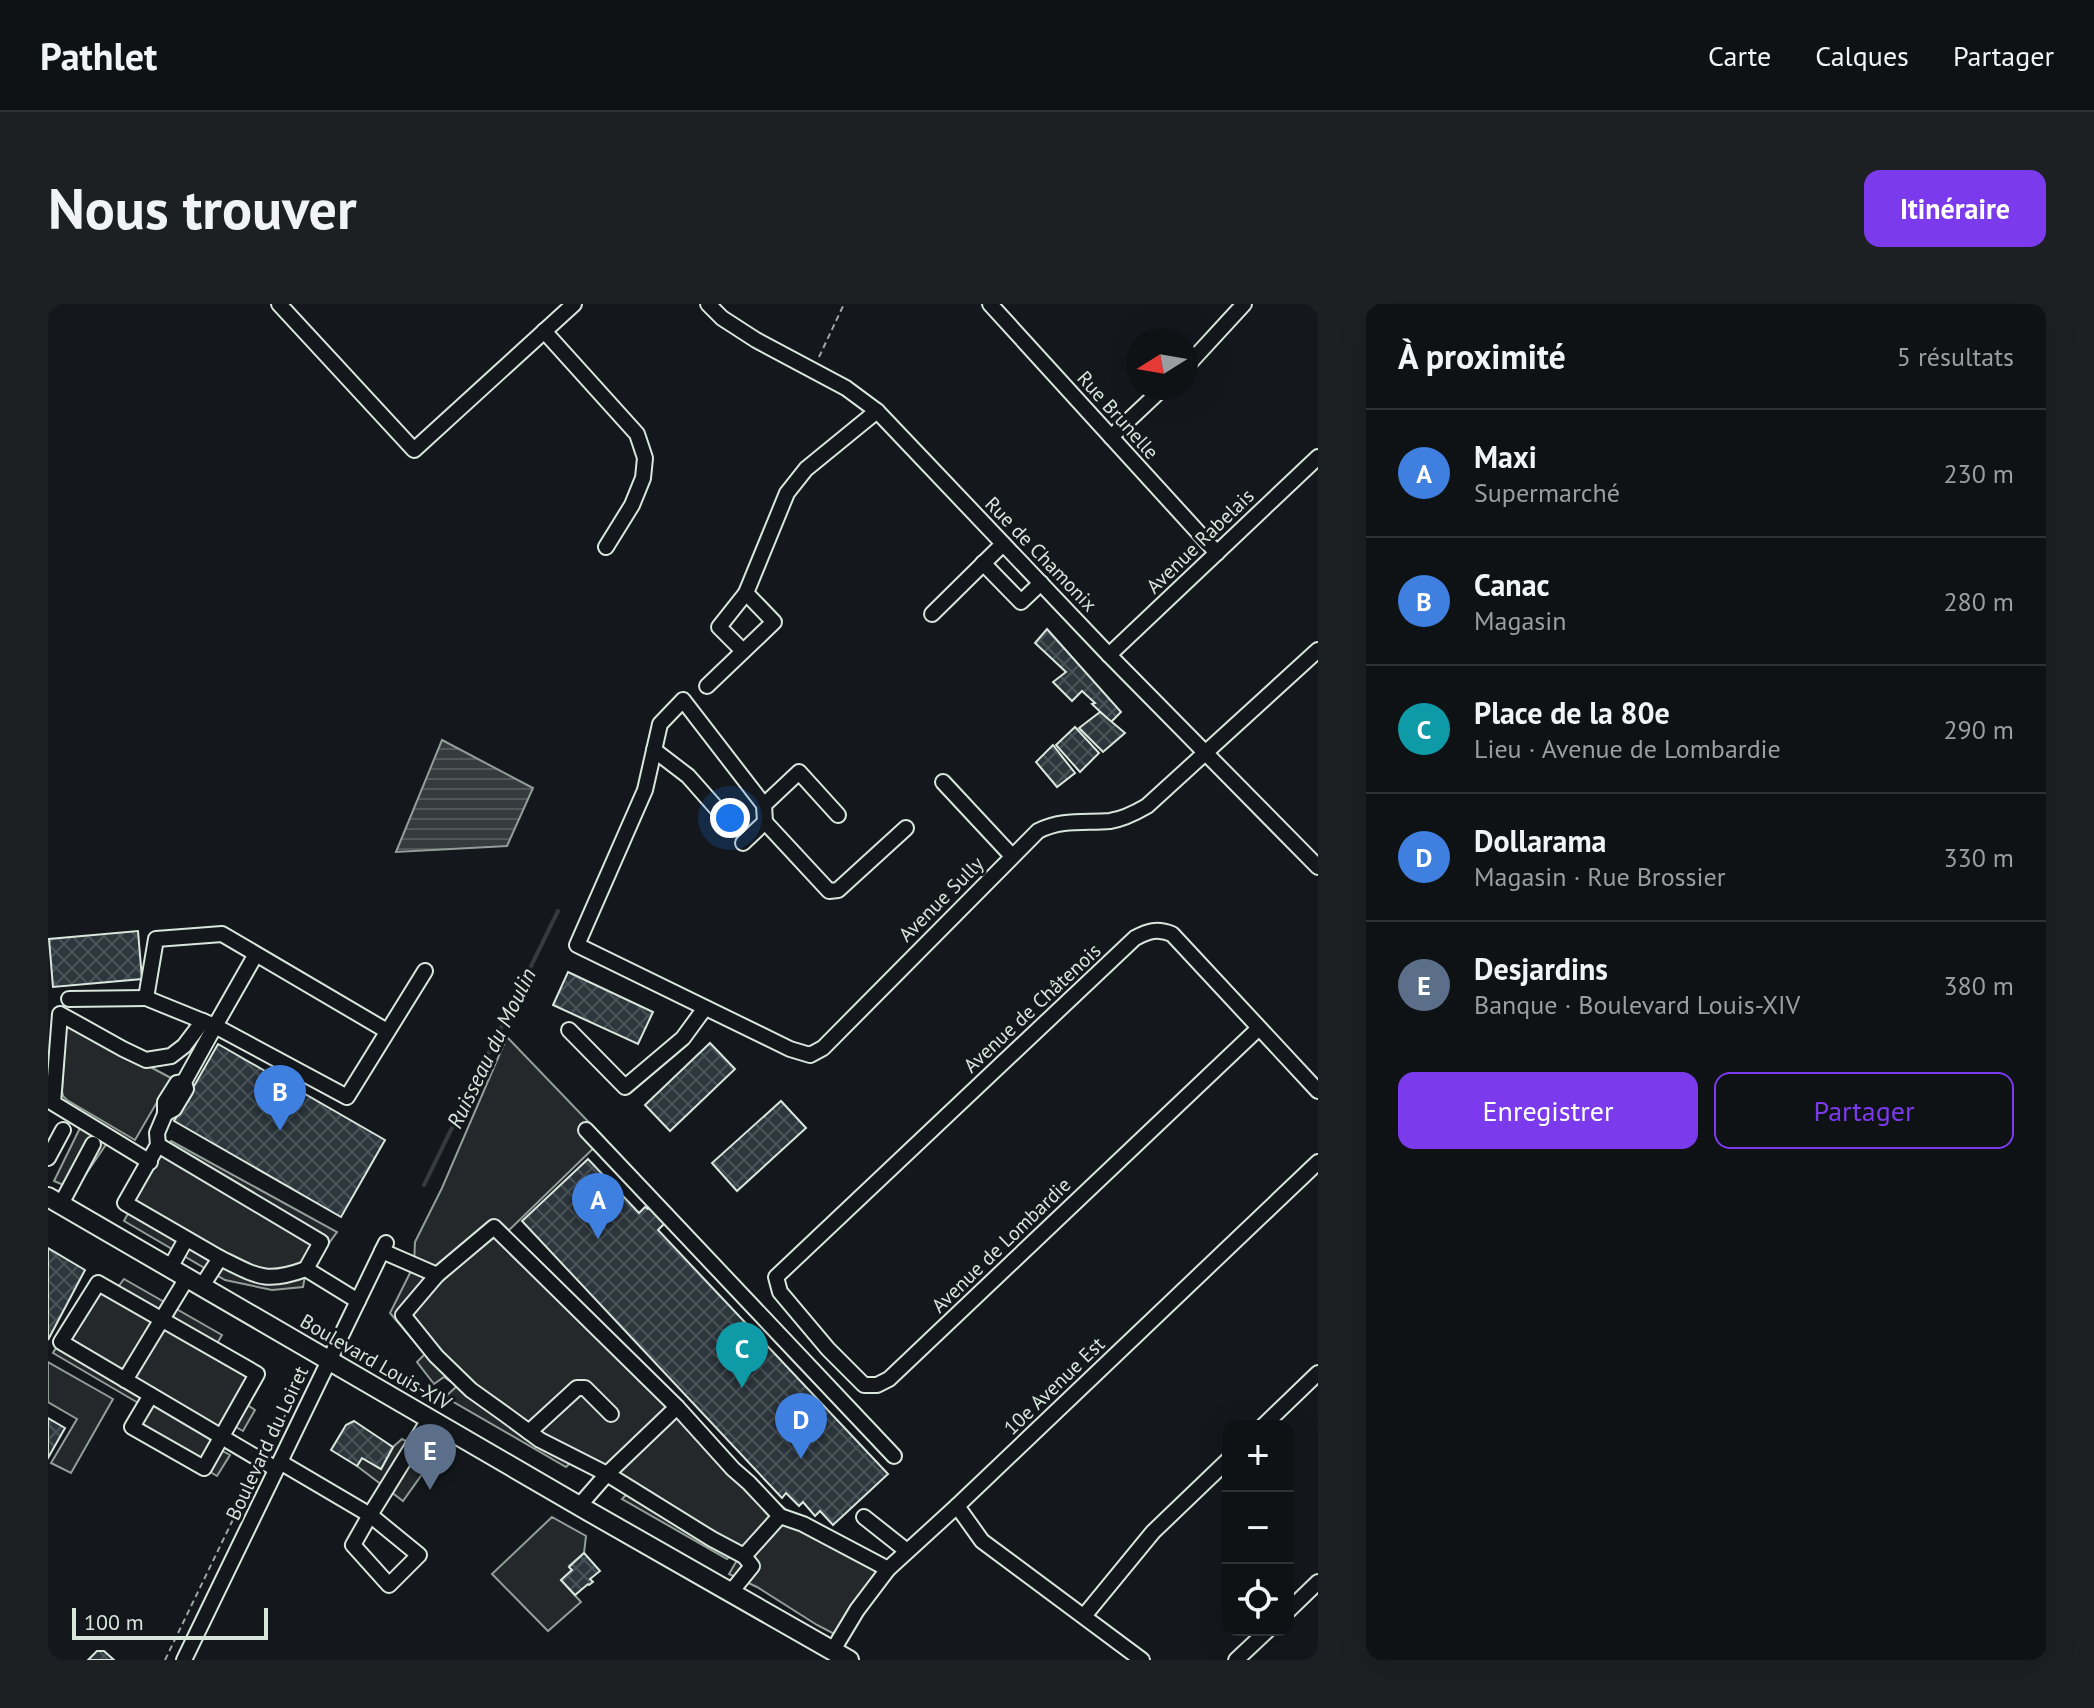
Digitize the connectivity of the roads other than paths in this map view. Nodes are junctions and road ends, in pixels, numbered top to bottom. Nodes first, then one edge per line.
1 (279, 304) edge
2 (574, 304) edge
3 (708, 304) edge
4 (990, 304) edge
5 (1244, 304) edge
6 (544, 331) junction
7 (1198, 354) edge
8 (1150, 400) edge
9 (877, 411) junction
10 (1111, 437) junction
11 (1318, 457) edge
12 (1003, 544) junction
13 (606, 547) dead end
14 (1217, 553) junction
15 (983, 563) junction
16 (1041, 583) junction
17 (746, 593) junction
18 (932, 614) dead end
19 (1318, 650) edge
20 (743, 651) junction
21 (1109, 655) junction
22 (707, 686) dead end
23 (654, 750) junction
24 (1207, 753) junction
25 (943, 782) dead end
26 (764, 805) junction
27 (838, 815) dead end
28 (765, 822) junction
29 (734, 828) dead end
30 (906, 828) dead end
31 (743, 843) dead end
32 (1012, 856) junction
33 (1316, 862) edge
34 (256, 954) junction
35 (425, 971) dead end
36 (146, 998) junction
37 (69, 999) dead end
38 (705, 1008) junction
39 (209, 1023) junction
40 (1259, 1028) junction
41 (569, 1030) dead end
42 (387, 1031) junction
43 (1318, 1091) edge
44 (63, 1130) dead end
45 (586, 1130) dead end
46 (93, 1144) dead end
47 (158, 1145) junction
48 (48, 1158) edge
49 (150, 1162) junction
50 (1318, 1162) edge
51 (54, 1200) edge
52 (186, 1239) junction
53 (220, 1258) junction
54 (170, 1268) junction
55 (306, 1269) junction
56 (437, 1275) junction
57 (195, 1282) junction
58 (778, 1282) joint
59 (358, 1301) junction
60 (163, 1319) junction
61 (328, 1360) junction
62 (1318, 1373) edge
63 (125, 1380) junction
64 (151, 1395) junction
65 (677, 1407) junction
66 (611, 1414) dead end
67 (430, 1418) junction
68 (1269, 1420) edge
69 (529, 1432) junction
70 (221, 1436) junction
71 (894, 1456) dead end
72 (278, 1465) junction
73 (1222, 1466) edge
74 (607, 1474) junction
75 (579, 1506) junction
76 (957, 1506) junction
77 (370, 1515) junction
78 (780, 1516) junction
79 (864, 1517) dead end
80 (907, 1551) junction
81 (744, 1556) junction
82 (888, 1569) junction
83 (1318, 1582) edge
84 (731, 1592) junction
85 (1294, 1605) edge
86 (1084, 1616) junction
87 (1262, 1636) edge
88 (841, 1655) edge
89 (184, 1660) edge
90 (1142, 1660) edge
91 (1236, 1660) edge

1 - 6 street
2 - 6 street
3 - 9 street, Rue de Chamonix
4 - 10 street, Rue Brunelle
5 - 7 street
6 - 13 street
8 - 10 street
9 - 12 street, Rue de Chamonix
9 - 17 street
10 - 14 street, Rue Brunelle
11 - 14 street, Avenue Rabelais
12 - 15 street
12 - 16 street, Rue de Chamonix
14 - 21 street, Avenue Rabelais
15 - 16 street
15 - 18 street
16 - 21 street, Rue de Chamonix
17 - 20 street
17 - 20 street
19 - 24 street, Avenue Sully
20 - 22 street
21 - 24 street, Rue de Chamonix
23 - 26 street
23 - 29 street
23 - 38 street, Avenue Sully
24 - 32 street, Avenue Sully
24 - 33 street, Rue de Chamonix
25 - 32 street
26 - 27 street
26 - 28 street
28 - 30 street
28 - 31 street
32 - 38 street, Avenue Sully
34 - 36 street
34 - 39 street
34 - 42 street
35 - 42 street
36 - 37 street
36 - 39 street
38 - 41 street
39 - 42 street
39 - 47 street
39 - 49 street
40 - 43 street, Avenue de Châtenois
40 - 58 street, Avenue de Châtenois
40 - 58 street, Avenue de Lombardie
44 - 48 street
45 - 71 street
46 - 51 street
47 - 49 street
47 - 55 street
49 - 52 street
50 - 76 street, 10e Avenue Est
51 - 54 main road, Boulevard Louis-XIV
52 - 53 street
52 - 54 street
53 - 55 street
53 - 57 street
54 - 57 main road, Boulevard Louis-XIV
55 - 59 street
56 - 59 street, Boulevard du Loiret
56 - 65 street
56 - 69 street
57 - 60 street
57 - 61 main road, Boulevard Louis-XIV
59 - 61 street, Boulevard du Loiret
60 - 63 street
60 - 63 street
60 - 70 street
61 - 67 main road, Boulevard Louis-XIV
61 - 72 street, Boulevard du Loiret
62 - 68 street
63 - 64 street
64 - 70 street
64 - 70 street
65 - 74 street
65 - 78 street
66 - 69 street
67 - 75 main road, Boulevard Louis-XIV
67 - 77 street
69 - 74 street
70 - 72 street
72 - 77 street
72 - 89 street, Boulevard du Loiret
73 - 86 street
74 - 75 street
74 - 81 street
75 - 84 main road, Boulevard Louis-XIV
76 - 80 street, 10e Avenue Est
76 - 86 street
77 - 77 street
78 - 81 street
78 - 82 street
79 - 80 street
80 - 82 street, 10e Avenue Est
81 - 84 street
82 - 88 street, 10e Avenue Est
83 - 85 street
84 - 88 main road, Boulevard Louis-XIV
86 - 90 street
87 - 91 street

